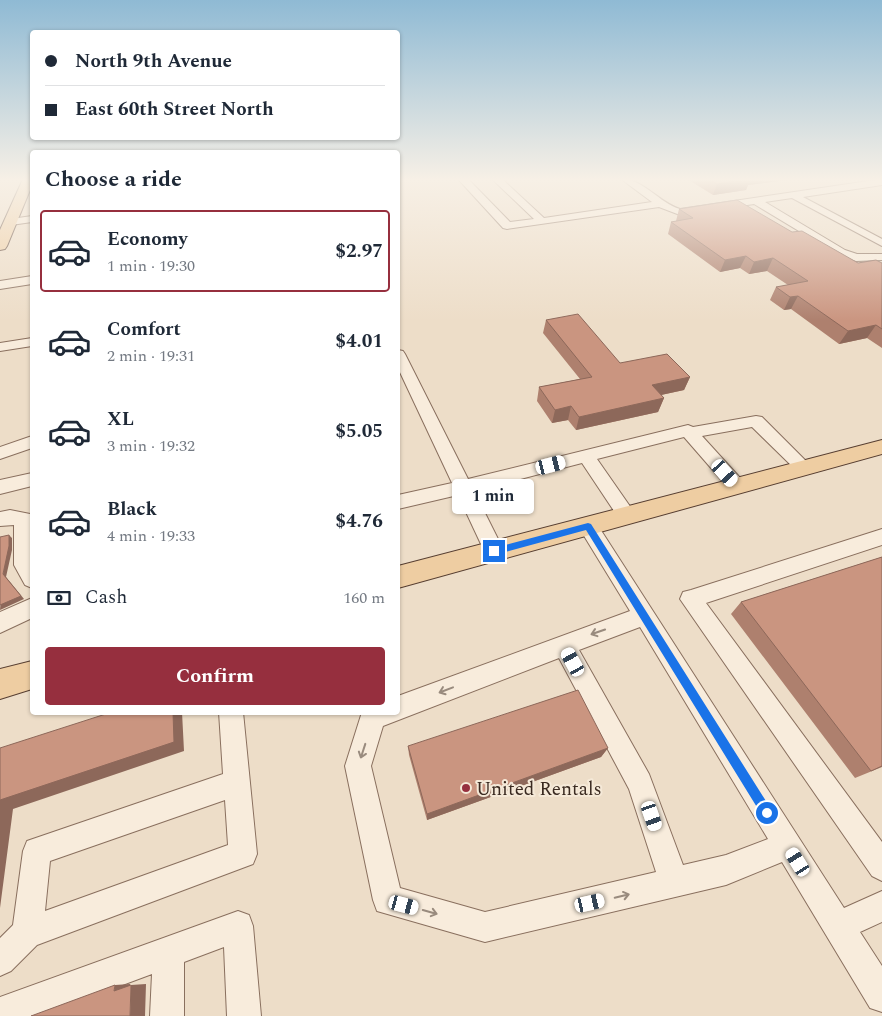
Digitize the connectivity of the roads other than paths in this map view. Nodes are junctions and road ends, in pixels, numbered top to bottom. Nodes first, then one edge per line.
1 (9, 226) edge
2 (798, 226) edge
3 (851, 226) edge
4 (882, 243) edge
5 (0, 246) edge
6 (882, 257) edge
7 (30, 280) edge
8 (0, 285) edge
9 (30, 342) edge
10 (0, 346) edge
11 (400, 362) edge
12 (690, 434) junction
13 (30, 443) edge
14 (882, 447) edge
15 (4, 451) edge
16 (586, 456) junction
17 (804, 468) junction
18 (30, 480) edge
19 (463, 486) junction
20 (737, 486) junction
21 (0, 487) edge
22 (400, 502) edge
23 (30, 513) edge
24 (627, 515) junction
25 (5, 518) edge
26 (588, 526) junction
27 (882, 537) edge
28 (494, 551) junction
29 (400, 576) edge
30 (30, 577) edge
31 (30, 609) edge
32 (644, 616) junction
33 (0, 622) edge
34 (564, 645) junction
35 (30, 676) edge
36 (0, 684) edge
37 (400, 707) edge
38 (231, 715) edge
39 (378, 715) edge
40 (236, 783) junction
41 (788, 846) junction
42 (882, 866) edge
43 (675, 883) junction
44 (882, 906) edge
45 (838, 927) junction
46 (27, 933) junction
47 (168, 952) junction
48 (0, 960) edge
49 (882, 996) edge
50 (0, 1014) edge
51 (167, 1016) edge
52 (244, 1016) edge

1 - 5 main road
2 - 6 street
3 - 4 street
7 - 8 street
9 - 10 street
11 - 19 street
12 - 16 street
12 - 17 street
12 - 20 street
13 - 15 street
14 - 17 main road
16 - 19 street
16 - 24 street
17 - 20 main road
18 - 21 street
19 - 22 street
19 - 28 street
20 - 24 main road
23 - 25 street
24 - 26 main road
25 - 30 street
26 - 28 main road
26 - 32 street
27 - 42 street
28 - 29 main road
31 - 33 street
32 -> 34 street
32 - 41 street
34 -> 37 street
34 - 43 lane
35 - 36 main road
38 - 40 street
39 -> 43 street
40 - 46 street
40 - 46 street
41 - 43 street
41 - 45 street
44 - 45 street
45 - 49 street
46 - 48 street
47 - 50 street
47 - 51 street
47 - 52 street

